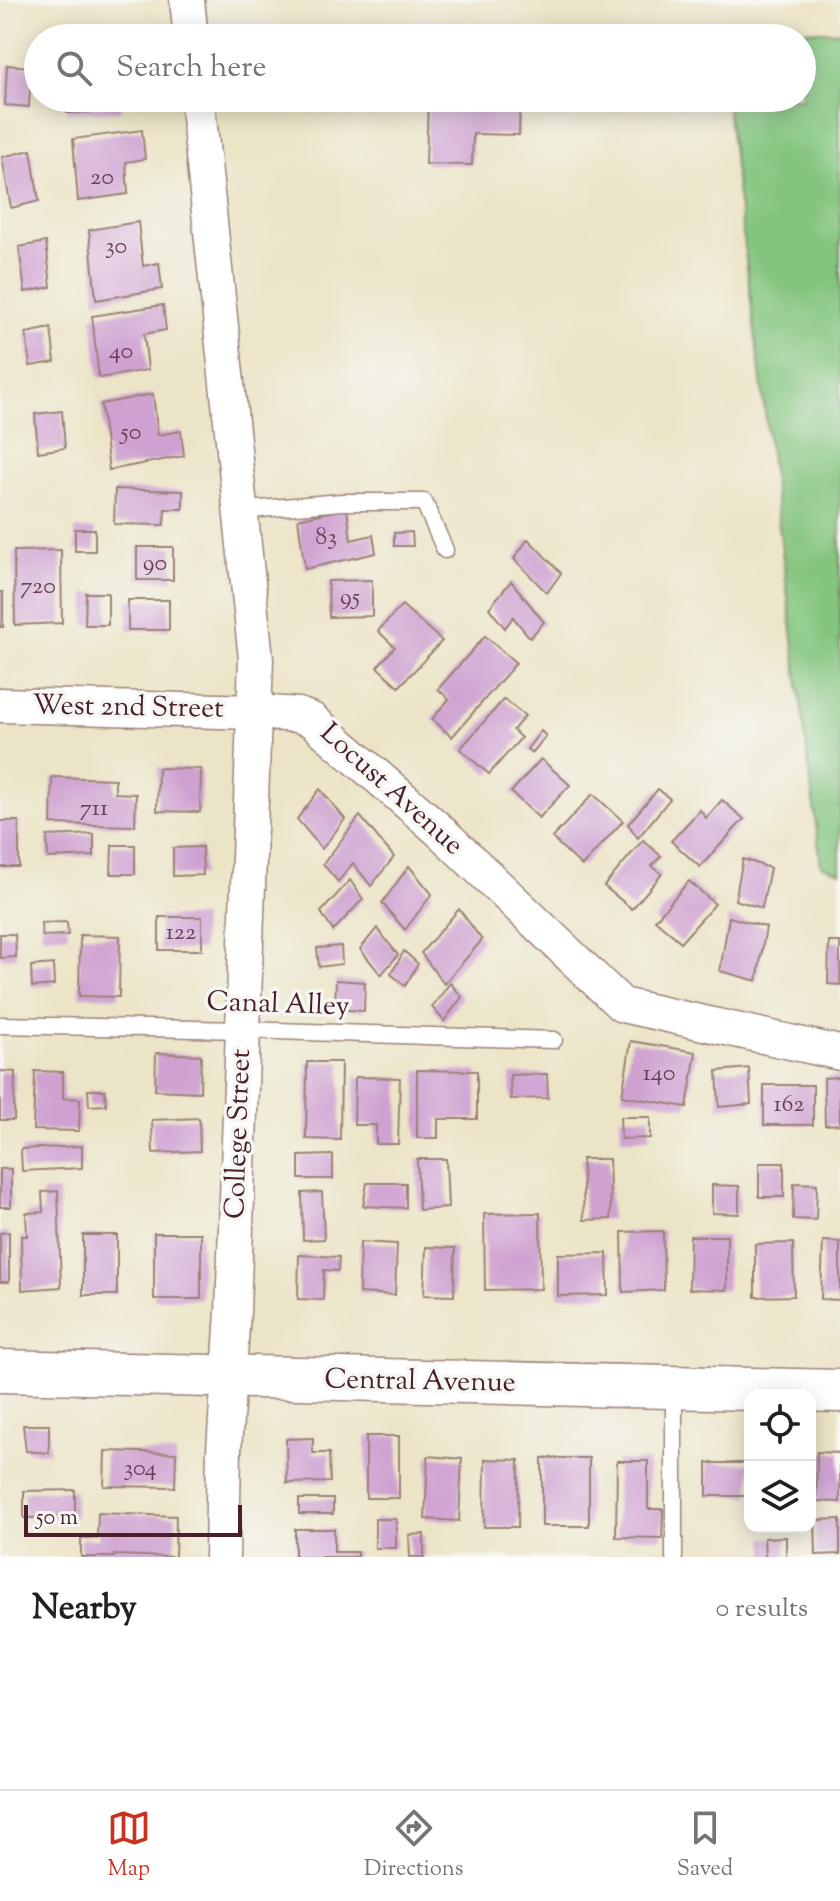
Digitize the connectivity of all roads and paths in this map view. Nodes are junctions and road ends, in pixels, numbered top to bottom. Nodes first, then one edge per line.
1 (187, 0) edge
2 (190, 24) edge
3 (198, 112) edge
4 (238, 511) junction
5 (445, 550) dead end
6 (0, 705) edge
7 (256, 712) junction
8 (0, 1025) edge
9 (243, 1030) junction
10 (554, 1040) dead end
11 (840, 1053) edge
12 (0, 1371) edge
13 (228, 1377) junction
14 (674, 1388) junction
15 (840, 1391) edge
16 (222, 1557) edge
17 (674, 1557) edge

1 - 2 street
3 - 4 street
4 - 5 lane
4 - 7 street
6 - 7 street, West 2nd Street
7 - 9 street, College Street
7 - 11 street, Locust Avenue
8 - 9 lane, Canal Alley
9 - 10 lane, Canal Alley
9 - 13 street, College Street
12 - 13 street, Central Avenue
13 - 14 street, Central Avenue
13 - 16 street, College Street
14 - 15 street, Central Avenue
14 - 17 lane

